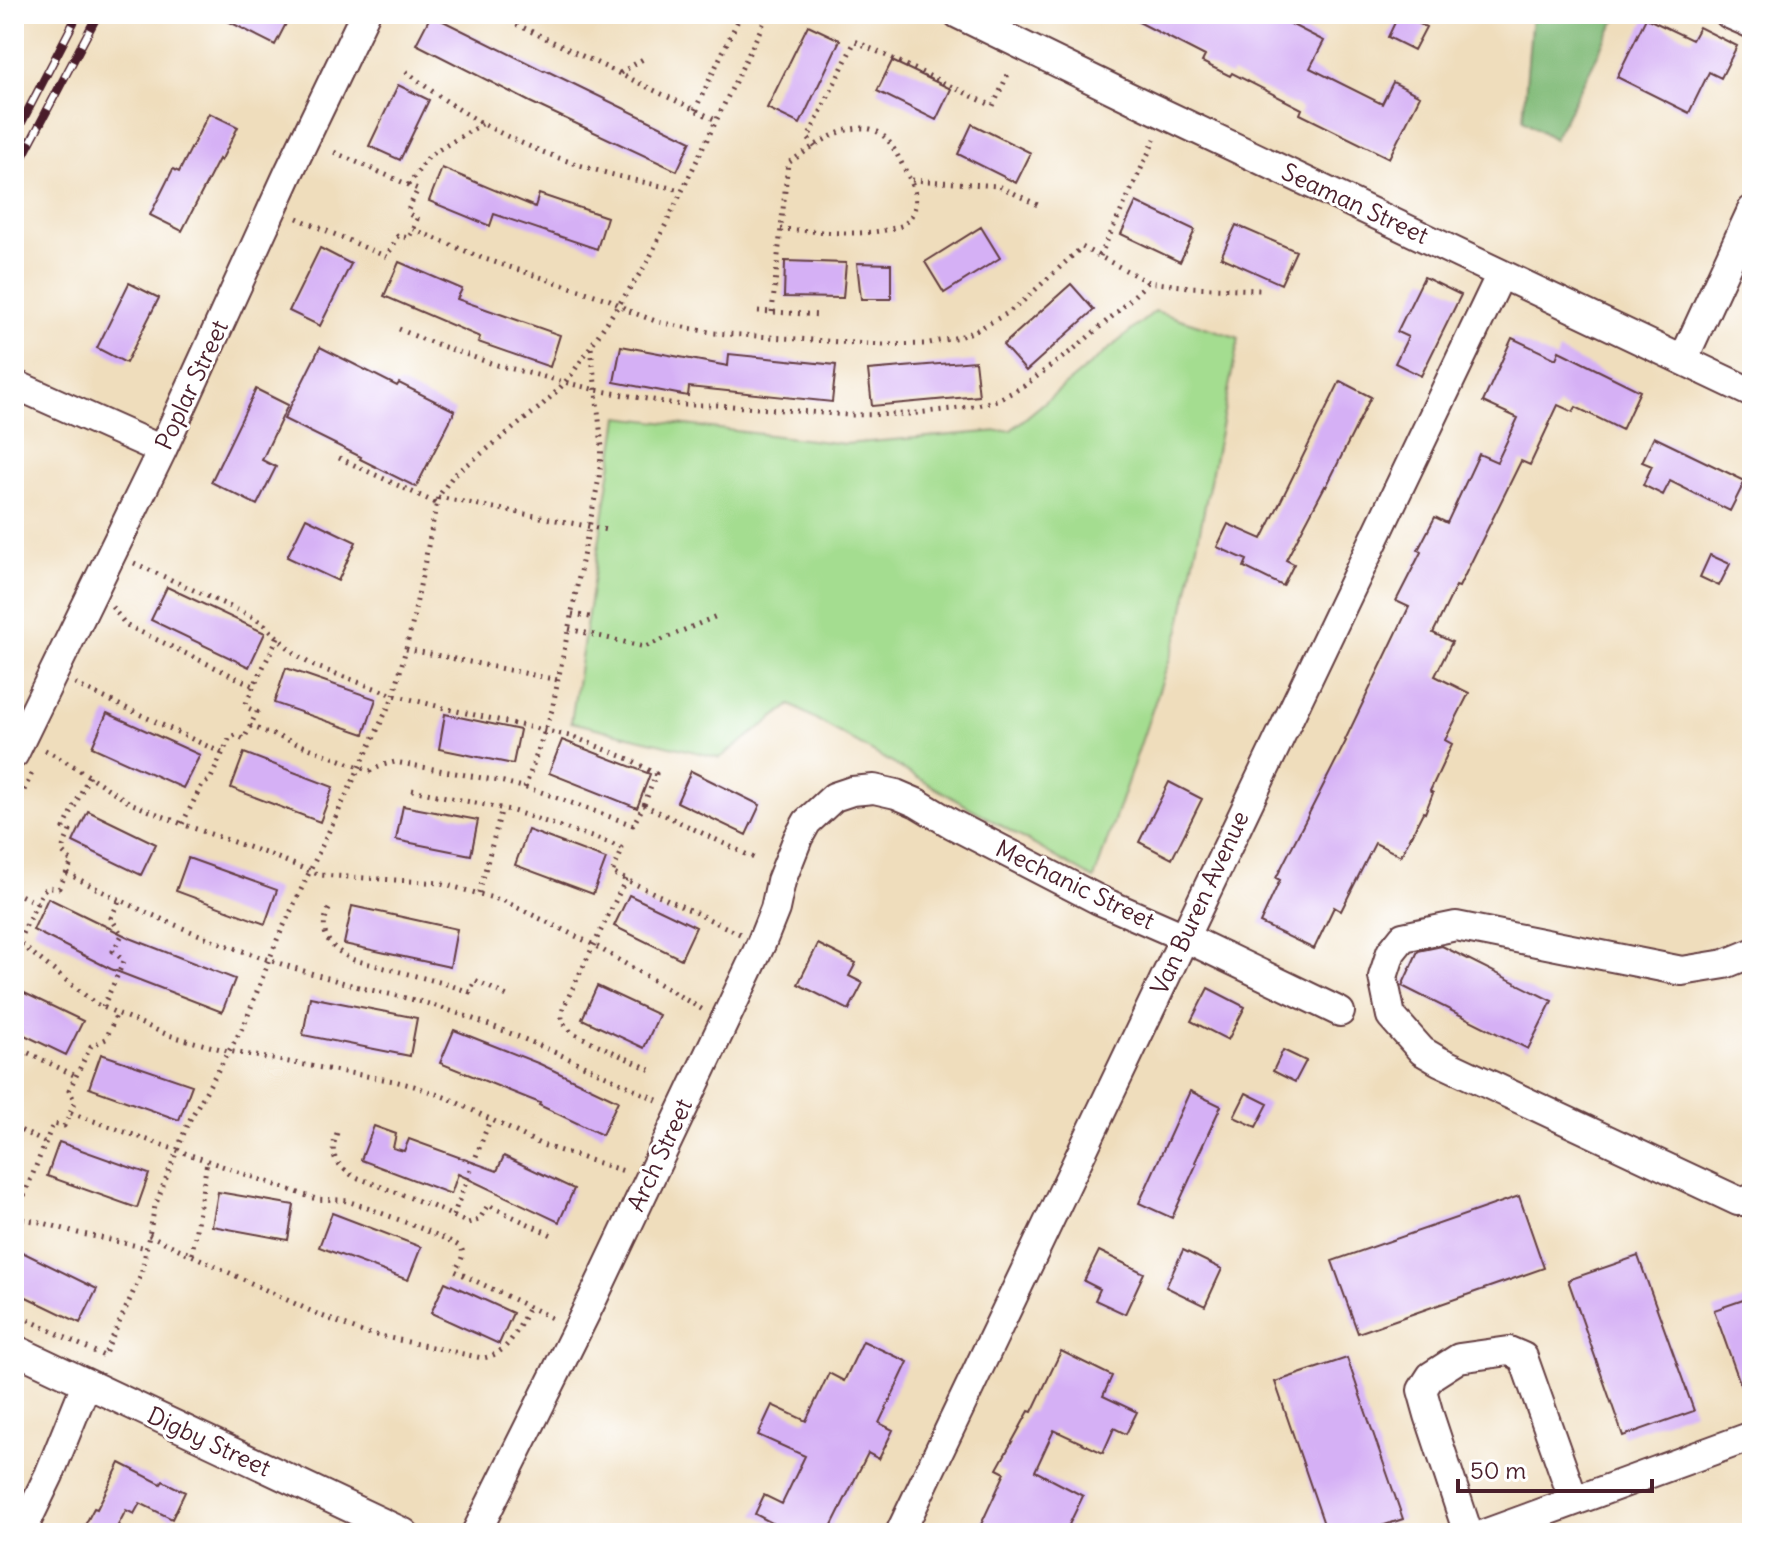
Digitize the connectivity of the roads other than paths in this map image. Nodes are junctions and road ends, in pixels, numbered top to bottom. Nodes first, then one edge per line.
1 (365, 14) edge
2 (958, 14) edge
3 (1729, 14) edge
4 (1752, 24) edge
5 (1752, 210) edge
6 (1501, 274) junction
7 (1683, 360) junction
8 (14, 384) edge
9 (1752, 393) edge
10 (162, 450) junction
11 (14, 754) edge
12 (852, 791) joint
13 (1184, 937) junction
14 (1752, 953) edge
15 (1340, 1012) dead end
16 (1752, 1198) edge
17 (14, 1349) edge
18 (86, 1384) junction
19 (1752, 1436) edge
20 (1574, 1501) junction
21 (1531, 1525) edge
22 (21, 1533) edge
23 (404, 1533) edge
24 (476, 1533) edge
25 (900, 1533) edge
26 (1468, 1533) edge
27 (1487, 1533) edge

1 - 10 street, Poplar Street
2 - 6 street, Seaman Street
3 - 4 street
5 - 7 street
6 - 7 street, Seaman Street
6 - 13 street, Van Buren Avenue
7 - 9 street, Seaman Street
8 - 10 street
10 - 11 street, Poplar Street
12 - 13 street, Mechanic Street
12 - 24 street, Arch Street
13 - 15 street, Mechanic Street
13 - 25 street, Van Buren Avenue
14 - 16 street
17 - 18 street, Digby Street
18 - 22 street
18 - 23 street, Digby Street
19 - 20 street
20 - 21 street
20 - 26 street
21 - 27 street

